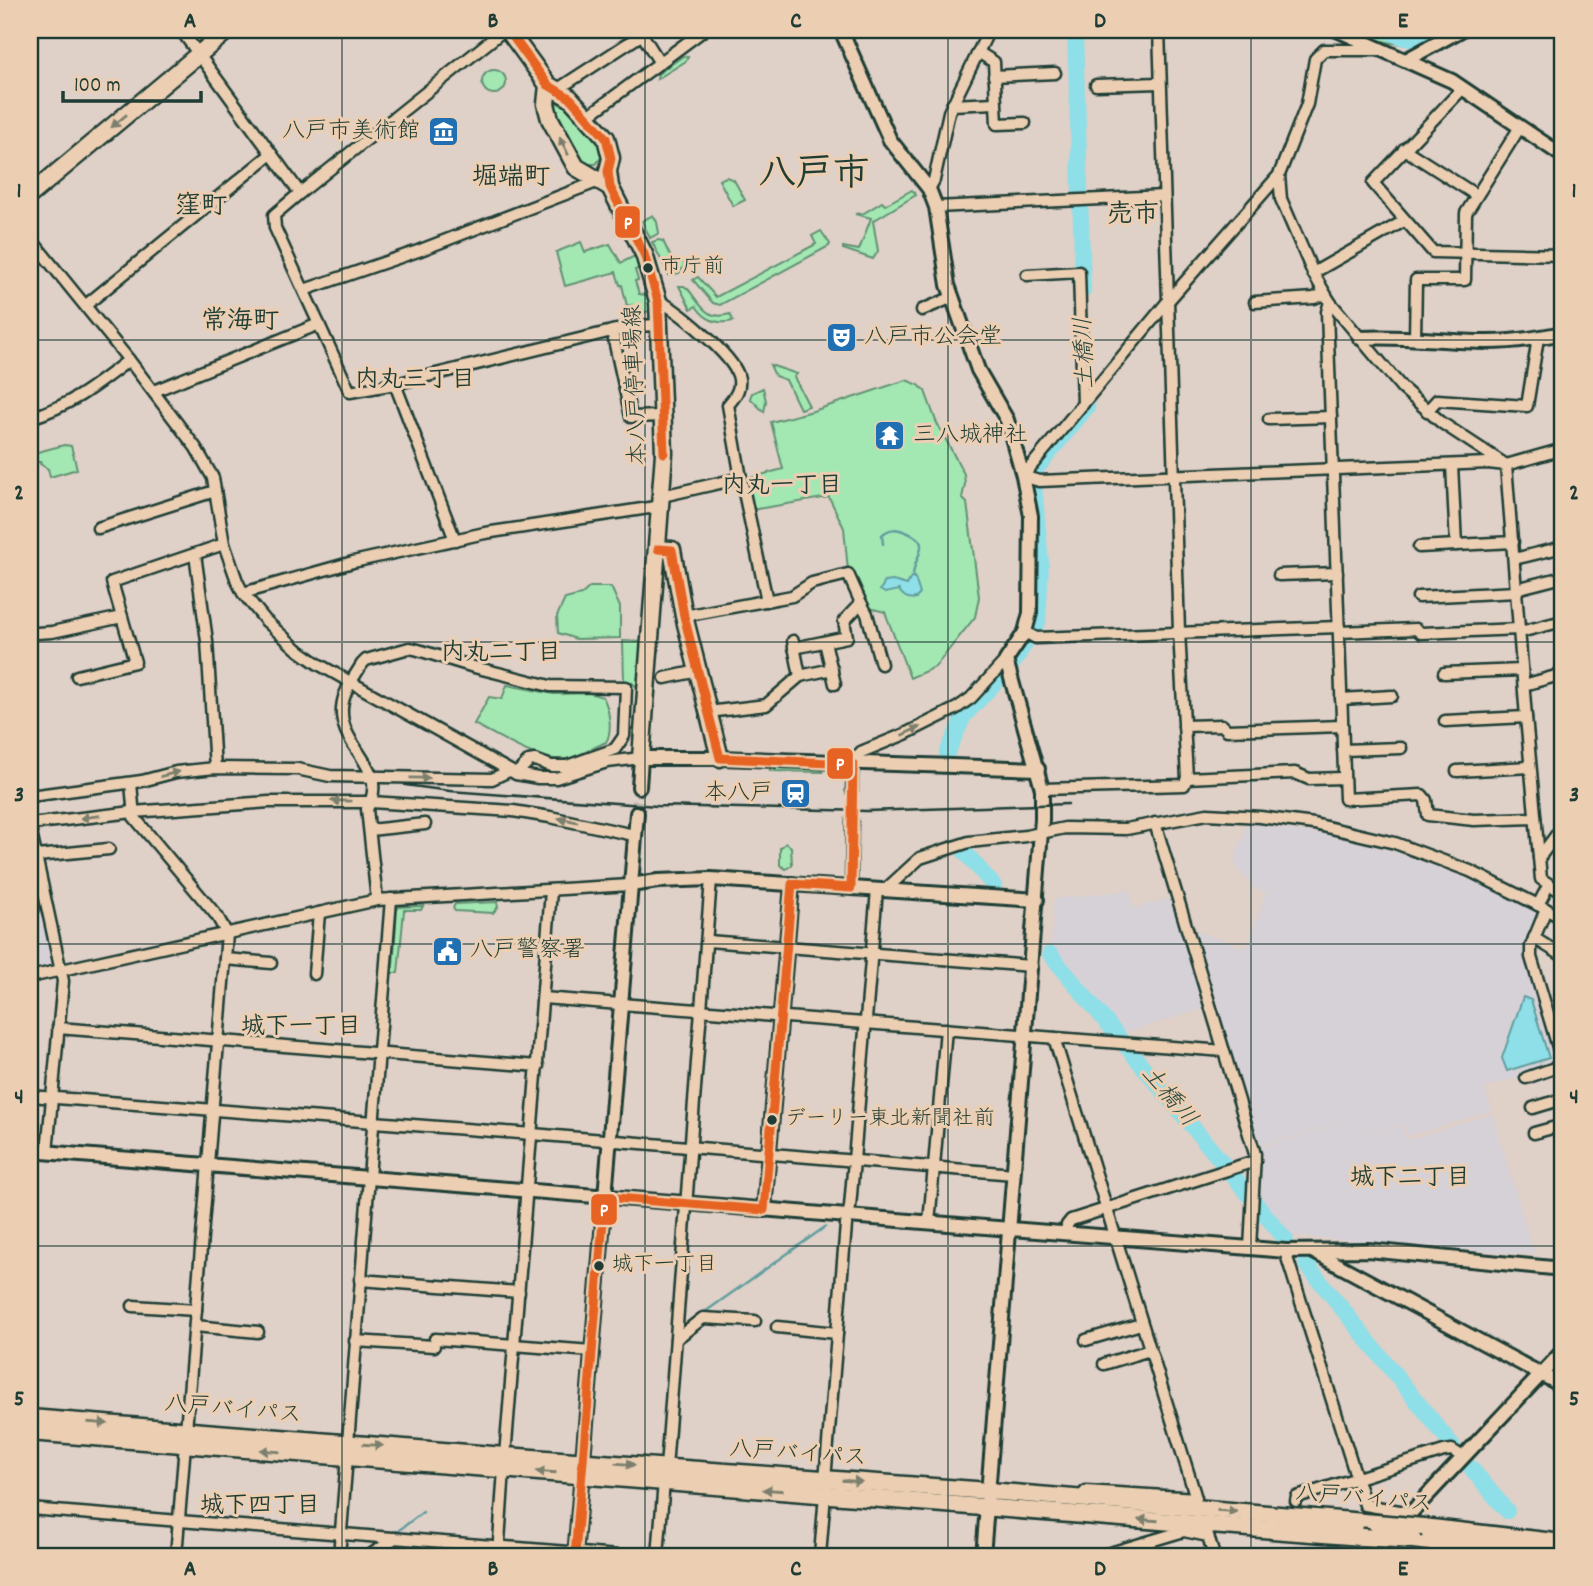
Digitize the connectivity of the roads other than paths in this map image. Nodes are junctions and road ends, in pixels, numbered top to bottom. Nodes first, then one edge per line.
1 (181, 30) edge
2 (228, 30) edge
3 (506, 30) edge
4 (704, 30) edge
5 (841, 30) edge
6 (989, 30) edge
7 (1159, 30) edge
8 (1336, 30) edge
9 (1461, 30) edge
10 (640, 32) edge
11 (1380, 50) junction
12 (978, 52) junction
13 (199, 54) junction
14 (1406, 60) junction
15 (660, 63) junction
16 (1055, 73) dead end
17 (994, 76) junction
18 (1160, 83) junction
19 (1096, 85) dead end
20 (553, 87) junction
21 (1463, 88) junction
22 (995, 103) junction
23 (952, 105) junction
24 (588, 116) junction
25 (1025, 123) dead end
26 (1520, 127) junction
27 (1404, 149) junction
28 (271, 154) junction
29 (1563, 156) edge
30 (1279, 175) junction
31 (605, 184) junction
32 (929, 189) junction
33 (300, 193) junction
34 (30, 195) edge
35 (1476, 195) junction
36 (1164, 196) junction
37 (936, 207) junction
38 (1404, 221) junction
39 (30, 238) edge
40 (1465, 252) junction
41 (1563, 255) edge
42 (1313, 273) junction
43 (1027, 275) dead end
44 (304, 290) junction
45 (953, 297) junction
46 (1327, 298) junction
47 (1169, 300) junction
48 (658, 301) junction
49 (1255, 302) dead end
50 (86, 305) junction
51 (922, 310) dead end
52 (319, 324) junction
53 (659, 325) junction
54 (612, 331) junction
55 (1563, 333) edge
56 (1360, 338) junction
57 (1415, 338) junction
58 (1538, 338) junction
59 (130, 359) junction
60 (396, 384) junction
61 (154, 391) junction
62 (1083, 404) junction
63 (1427, 411) junction
64 (663, 416) junction
65 (1331, 417) junction
66 (30, 418) edge
67 (1269, 419) dead end
68 (1563, 449) edge
69 (1452, 465) junction
70 (1506, 465) junction
71 (1334, 470) junction
72 (1023, 476) junction
73 (1174, 476) junction
74 (741, 478) junction
75 (215, 491) junction
76 (662, 501) junction
77 (98, 528) dead end
78 (455, 540) junction
79 (1513, 542) junction
80 (224, 544) junction
81 (1456, 545) junction
82 (1419, 547) dead end
83 (1563, 547) edge
84 (658, 549) junction
85 (195, 554) junction
86 (1514, 559) junction
87 (1337, 573) junction
88 (1279, 575) dead end
89 (1563, 577) edge
90 (1517, 591) junction
91 (243, 593) junction
92 (1419, 597) dead end
93 (767, 601) junction
94 (861, 603) junction
95 (684, 616) junction
96 (122, 617) junction
97 (1563, 621) edge
98 (1339, 629) junction
99 (1179, 631) junction
100 (1520, 631) junction
101 (1025, 632) junction
102 (37, 633) dead end
103 (825, 642) junction
104 (1006, 660) junction
105 (881, 664) dead end
106 (832, 669) junction
107 (1522, 670) junction
108 (698, 671) junction
109 (1444, 673) dead end
110 (1563, 674) edge
111 (77, 676) dead end
112 (800, 676) junction
113 (665, 678) dead end
114 (351, 683) junction
115 (835, 684) dead end
116 (1524, 685) junction
117 (1392, 696) dead end
118 (1341, 699) junction
119 (708, 712) junction
120 (1526, 716) junction
121 (1445, 721) dead end
122 (1184, 726) junction
123 (1342, 726) junction
124 (1401, 748) dead end
125 (1343, 750) junction
126 (641, 758) junction
127 (720, 758) junction
128 (853, 764) junction
129 (1530, 767) junction
130 (215, 768) junction
131 (1038, 769) junction
132 (1457, 771) dead end
133 (512, 772) junction
134 (373, 777) junction
135 (1187, 778) junction
136 (1343, 778) junction
137 (131, 783) junction
138 (639, 787) tunnel mouth
139 (1042, 789) junction
140 (852, 791) tunnel mouth
141 (30, 796) edge
142 (371, 802) junction
143 (134, 812) junction
144 (637, 813) tunnel mouth
145 (1535, 818) junction
146 (852, 820) tunnel mouth
147 (1155, 823) junction
148 (425, 824) dead end
149 (30, 826) edge
150 (1563, 826) edge
151 (370, 830) junction
152 (1041, 831) junction
153 (634, 835) junction
154 (109, 849) dead end
155 (37, 856) junction
156 (1539, 858) junction
157 (711, 879) junction
158 (792, 884) junction
159 (629, 885) junction
160 (1548, 886) junction
161 (850, 888) junction
162 (881, 890) junction
163 (551, 891) junction
164 (1562, 892) edge
165 (391, 899) junction
166 (377, 900) junction
167 (1037, 900) junction
168 (1542, 907) junction
169 (319, 913) junction
170 (1563, 919) edge
171 (227, 934) junction
172 (1534, 938) junction
173 (708, 941) junction
174 (787, 947) junction
175 (872, 954) junction
176 (1563, 956) edge
177 (225, 959) junction
178 (271, 963) dead end
179 (1032, 966) junction
180 (62, 970) junction
181 (314, 974) dead end
182 (30, 977) edge
183 (543, 998) junction
184 (620, 1004) junction
185 (702, 1010) junction
186 (781, 1016) junction
187 (866, 1023) junction
188 (58, 1028) junction
189 (946, 1030) junction
190 (1026, 1036) junction
191 (1054, 1038) junction
192 (218, 1040) junction
193 (1224, 1051) junction
194 (379, 1053) junction
195 (1563, 1065) edge
196 (538, 1066) junction
197 (1525, 1078) dead end
198 (30, 1096) edge
199 (51, 1097) junction
200 (1563, 1099) edge
201 (1533, 1108) dead end
202 (212, 1110) junction
203 (373, 1122) junction
204 (1563, 1125) edge
205 (1534, 1133) dead end
206 (532, 1134) junction
207 (609, 1140) junction
208 (692, 1147) junction
209 (30, 1151) edge
210 (47, 1152) junction
211 (769, 1154) junction
212 (854, 1161) junction
213 (1255, 1161) junction
214 (208, 1165) junction
215 (934, 1168) junction
216 (1014, 1174) junction
217 (368, 1178) junction
218 (527, 1190) junction
219 (605, 1197) junction
220 (686, 1203) junction
221 (1105, 1208) junction
222 (764, 1210) junction
223 (848, 1217) junction
224 (929, 1223) junction
225 (1009, 1229) junction
226 (1066, 1234) junction
227 (1115, 1238) junction
228 (1250, 1248) junction
229 (1285, 1251) junction
230 (1311, 1251) junction
231 (1563, 1269) edge
232 (360, 1280) junction
233 (519, 1292) junction
234 (133, 1306) dead end
235 (196, 1310) junction
236 (755, 1321) dead end
237 (1141, 1324) junction
238 (195, 1326) junction
239 (777, 1327) dead end
240 (258, 1332) dead end
241 (837, 1333) junction
242 (676, 1339) junction
243 (355, 1340) junction
244 (1086, 1340) dead end
245 (515, 1345) junction
246 (1150, 1350) junction
247 (592, 1351) junction
248 (1563, 1351) edge
249 (1104, 1364) dead end
250 (1542, 1375) junction
251 (1563, 1387) edge
252 (30, 1418) edge
253 (30, 1432) edge
254 (186, 1437) junction
255 (347, 1450) junction
256 (1463, 1457) junction
257 (505, 1463) junction
258 (583, 1468) junction
259 (665, 1475) junction
260 (1356, 1479) junction
261 (825, 1487) junction
262 (988, 1499) junction
263 (1079, 1499) junction
264 (1296, 1501) dead end
265 (30, 1509) edge
266 (1409, 1515) joint
267 (179, 1520) junction
268 (340, 1534) junction
269 (1418, 1534) junction
270 (396, 1538) junction
271 (1563, 1543) edge
272 (498, 1551) edge
273 (575, 1554) edge
274 (176, 1556) edge
275 (339, 1556) edge
276 (369, 1556) edge
277 (618, 1556) edge
278 (658, 1556) edge
279 (820, 1556) edge
280 (983, 1556) edge
281 (1100, 1556) edge
282 (1214, 1556) edge
283 (1554, 1556) edge

1 - 13 street
2 - 13 main road
3 - 20 main road, 本八戸停車場線
3 - 33 street
4 - 15 street
5 - 32 street
6 - 12 street
7 - 18 street
8 - 11 street
9 - 14 street
10 - 15 street
10 - 20 street
11 - 14 street
11 - 30 street
12 - 17 street
12 - 23 street
13 - 28 street
13 -> 34 main road
14 - 21 street
15 - 24 street
16 - 17 street
17 - 22 street
18 - 19 street
18 - 36 street
20 - 24 main road, 本八戸停車場線
31 -> 20 main road, 本八戸停車場線
21 - 26 street
21 - 27 street
22 - 23 street
22 - 25 street
23 - 32 street
24 - 31 main road, 本八戸停車場線
26 - 29 street
26 - 35 street
27 - 35 street
27 - 38 street
28 - 33 street
28 - 50 street
30 - 42 street
30 - 47 street
31 - 44 street
31 - 48 main road, 本八戸停車場線
32 - 37 street
33 - 44 street
35 - 40 street
36 - 37 street
36 - 47 street
37 - 45 street
38 - 40 street
38 - 42 street
39 - 50 street
40 - 41 street
40 - 57 street
42 - 46 street
43 - 62 street
44 - 52 street
45 - 51 street
45 - 72 street
46 - 49 street
46 - 56 street
46 - 65 street
47 - 62 street
47 - 73 street
48 - 53 main road, 本八戸停車場線
48 - 74 street
50 - 59 street
52 - 60 street
52 - 61 street
53 - 54 street
53 - 64 main road, 本八戸停車場線
54 - 60 street
54 - 64 street
55 - 58 street
56 - 57 street
56 - 63 street
57 - 58 street
58 - 63 street
59 - 61 street
59 - 66 street
60 - 78 street
61 - 75 street
62 - 72 street
63 - 70 street
64 - 76 main road, 本八戸停車場線
65 - 67 street
65 - 71 street
68 - 70 street
69 - 70 street
69 - 71 street
69 - 81 street
70 - 79 street
71 - 73 street
71 - 87 street
72 - 73 street
72 - 101 street
73 - 99 street
74 - 76 street
74 - 93 street
75 - 77 street
75 - 80 street
76 - 78 street
76 - 84 main road, 本八戸停車場線
78 - 91 street
79 - 81 street
79 - 86 street
80 - 85 street
80 - 91 street
81 - 82 street
83 - 86 street
84 - 95 main road
84 - 126 main road, 本八戸停車場線
85 - 96 street
85 - 130 street
86 - 90 street
87 - 88 street
87 - 98 street
89 - 90 street
90 - 92 street
90 - 100 street
91 - 114 street
93 - 94 street
93 - 95 street
94 - 103 street
94 - 105 street
95 - 108 main road
96 - 102 street
96 - 111 street
97 - 100 street
98 - 99 street
98 - 100 street
98 - 118 street
99 - 101 street
99 - 122 street
100 - 107 street
101 - 104 street
103 - 106 street
103 - 112 street
128 -> 104 street
104 - 131 street
106 - 112 street
106 - 115 street
107 - 109 street
107 - 116 street
108 - 113 street
108 - 119 main road
110 - 116 street
112 - 119 street
114 - 133 street
114 - 133 street
114 - 134 street
116 - 120 street
117 - 118 street
118 - 123 street
119 - 127 main road
120 - 121 street
120 - 129 street
122 - 123 street
122 - 135 street
123 - 125 street
124 - 125 street
125 - 136 street
126 - 127 street
126 - 133 street
126 - 138 street
127 - 128 street
128 - 131 street
128 - 140 street
129 - 132 street
129 - 145 street
130 - 134 street
137 -> 130 street
131 - 139 street
134 -> 133 street
134 - 142 street
135 - 136 street
135 - 139 street
136 - 145 street
137 - 141 street
137 - 143 street
139 - 152 street
142 -> 143 street
142 - 151 street
153 -> 142 street
143 -> 149 street
143 - 171 street
144 - 153 street
145 - 156 street
146 - 161 street
147 - 152 street
147 - 168 street
147 - 193 street
148 - 151 street
149 - 155 street
150 - 156 street
151 - 166 street
152 - 162 street
152 - 167 street
153 - 159 street
154 - 155 street
155 - 180 street
156 - 160 street
157 - 158 street
157 - 159 street
157 - 173 street
158 - 161 street
158 - 174 street
159 - 163 street
159 - 184 street
160 - 164 street
160 - 168 street
161 - 162 street
162 - 167 street
162 - 175 street
163 - 165 street
163 - 183 street
165 - 166 street
165 - 194 street
166 - 169 street
167 - 179 street
168 - 170 street
168 - 172 street
169 - 171 street
169 - 181 street
171 - 177 street
171 - 180 street
172 - 176 street
172 - 195 street
173 - 174 street
173 - 185 street
174 - 175 street
174 - 186 street
175 - 179 street
175 - 187 street
177 - 178 street
177 - 192 street
179 - 190 street
180 - 182 street
180 - 188 street
183 - 184 street
183 - 196 street
184 - 185 street
184 - 207 street
185 - 186 street
185 - 208 street
186 - 187 street
186 - 211 street
187 - 189 street
187 - 212 street
188 - 192 street
188 - 199 street
189 - 190 street
189 - 215 street
190 - 191 street
190 - 216 street
191 - 193 street
191 - 221 street
192 - 194 street
192 - 202 street
193 - 213 street
194 - 196 street
194 - 203 street
195 - 197 street
196 - 206 street
198 - 199 street
199 - 202 street
199 - 210 street
200 - 201 street
202 - 203 street
202 - 214 street
203 - 206 street
203 - 217 street
204 - 205 street
206 - 207 street
206 - 218 street
207 - 208 street
207 - 219 street
208 - 211 street
208 - 220 street
209 - 210 street
210 - 214 street
211 - 212 street
211 - 222 street
212 - 215 street
212 - 223 street
213 - 221 street
213 - 228 street
214 - 217 street
214 - 235 street
215 - 216 street
215 - 224 street
216 - 225 street
217 - 218 street
217 - 232 street
218 - 219 street
218 - 233 street
219 - 220 street
219 - 247 street
220 - 222 street
220 - 242 street
221 - 226 street
221 - 227 street
222 - 223 street
223 - 224 street
223 - 241 street
224 - 225 street
225 - 226 street
225 - 262 street
226 - 227 street
227 - 228 street
227 - 237 street
228 - 229 street
229 - 230 street
229 - 260 street
230 - 231 street
230 - 250 street
232 - 233 street
232 - 243 street
233 - 245 street
234 - 235 street
235 - 238 street
236 - 242 street
237 - 244 street
237 - 246 street
238 - 240 street
238 - 254 street
239 - 241 street
241 - 261 street
242 - 259 street
243 - 245 street
243 - 255 street
245 - 247 street
245 - 257 street
246 - 249 street
246 - 263 street
247 - 258 street
248 - 250 street
250 - 251 street
250 - 256 street
252 -> 254 main road, 八戸バイパス
253 - 254 main road, 八戸バイパス
254 - 255 main road, 八戸バイパス
254 - 267 street
255 - 257 main road, 八戸バイパス
255 - 268 street
256 - 260 street
256 - 266 street
257 - 258 main road, 八戸バイパス
257 - 272 street
258 - 259 main road, 八戸バイパス
258 - 273 street
259 - 261 main road, 八戸バイパス
259 - 278 street
260 - 264 street
260 - 266 street
261 - 262 main road, 八戸バイパス
261 - 279 street
262 - 263 main road, 八戸バイパス
269 -> 262 main road, 八戸バイパス, bridge
262 - 280 street
263 -> 269 main road, 八戸バイパス, bridge
265 - 267 street
267 - 268 street
267 - 274 street
268 - 270 street
268 - 275 street
269 - 271 main road, 八戸バイパス
269 - 283 main road, 八戸バイパス
270 - 272 street
270 - 276 street
272 - 273 street
273 - 277 street
281 - 282 street

